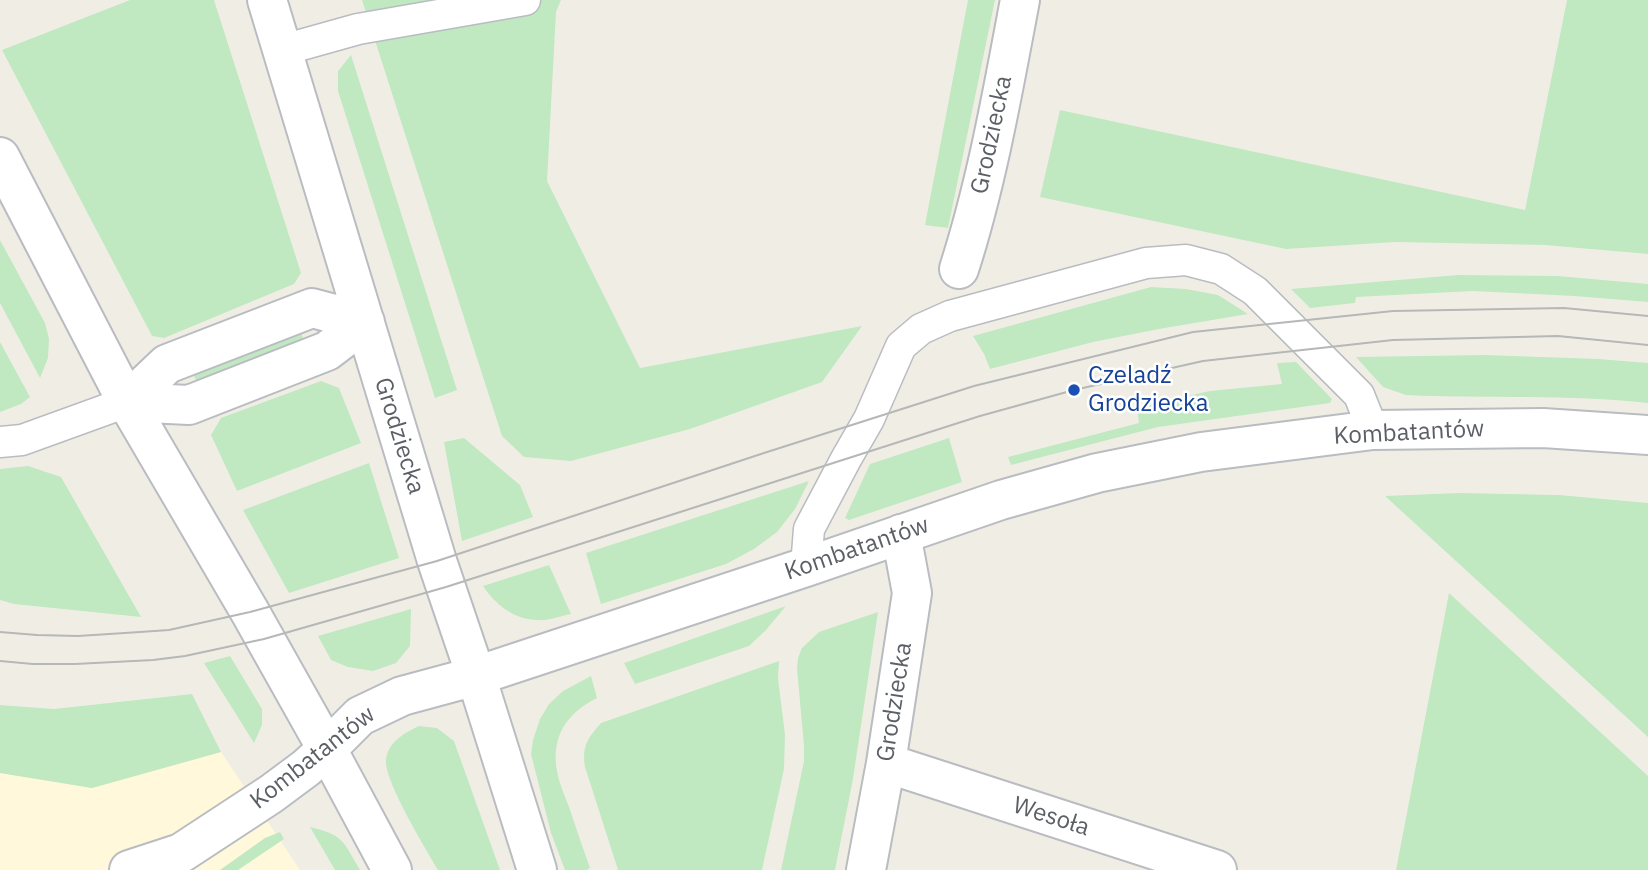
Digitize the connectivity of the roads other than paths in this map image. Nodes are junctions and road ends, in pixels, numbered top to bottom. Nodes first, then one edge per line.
1 (267, 0) edge
2 (525, 0) edge
3 (1020, 0) edge
4 (283, 50) junction
5 (0, 157) edge
6 (959, 269) dead end
7 (365, 322) junction
8 (127, 402) junction
9 (1373, 430) junction
10 (1648, 435) edge
11 (0, 442) edge
12 (901, 534) junction
13 (806, 567) junction
14 (476, 676) junction
15 (327, 749) junction
16 (886, 763) junction
17 (129, 870) edge
18 (392, 870) edge
19 (537, 870) edge
20 (866, 870) edge
21 (1215, 870) edge

1 - 4 street, Grodziecka
2 - 4 lane
3 - 6 street, Grodziecka
4 - 7 street, Grodziecka
5 - 8 street
7 - 8 street
7 - 14 street, Grodziecka
8 - 11 lane
8 - 15 street
9 - 10 street, Kombatantów
9 - 12 street, Kombatantów
9 - 13 lane
12 - 13 street, Kombatantów
12 - 16 street, Grodziecka
13 - 14 street, Kombatantów
14 - 15 street, Kombatantów
14 - 19 street, Grodziecka
15 - 17 street, Kombatantów
15 - 18 street
16 - 20 street, Grodziecka
16 - 21 street, Wesoła

